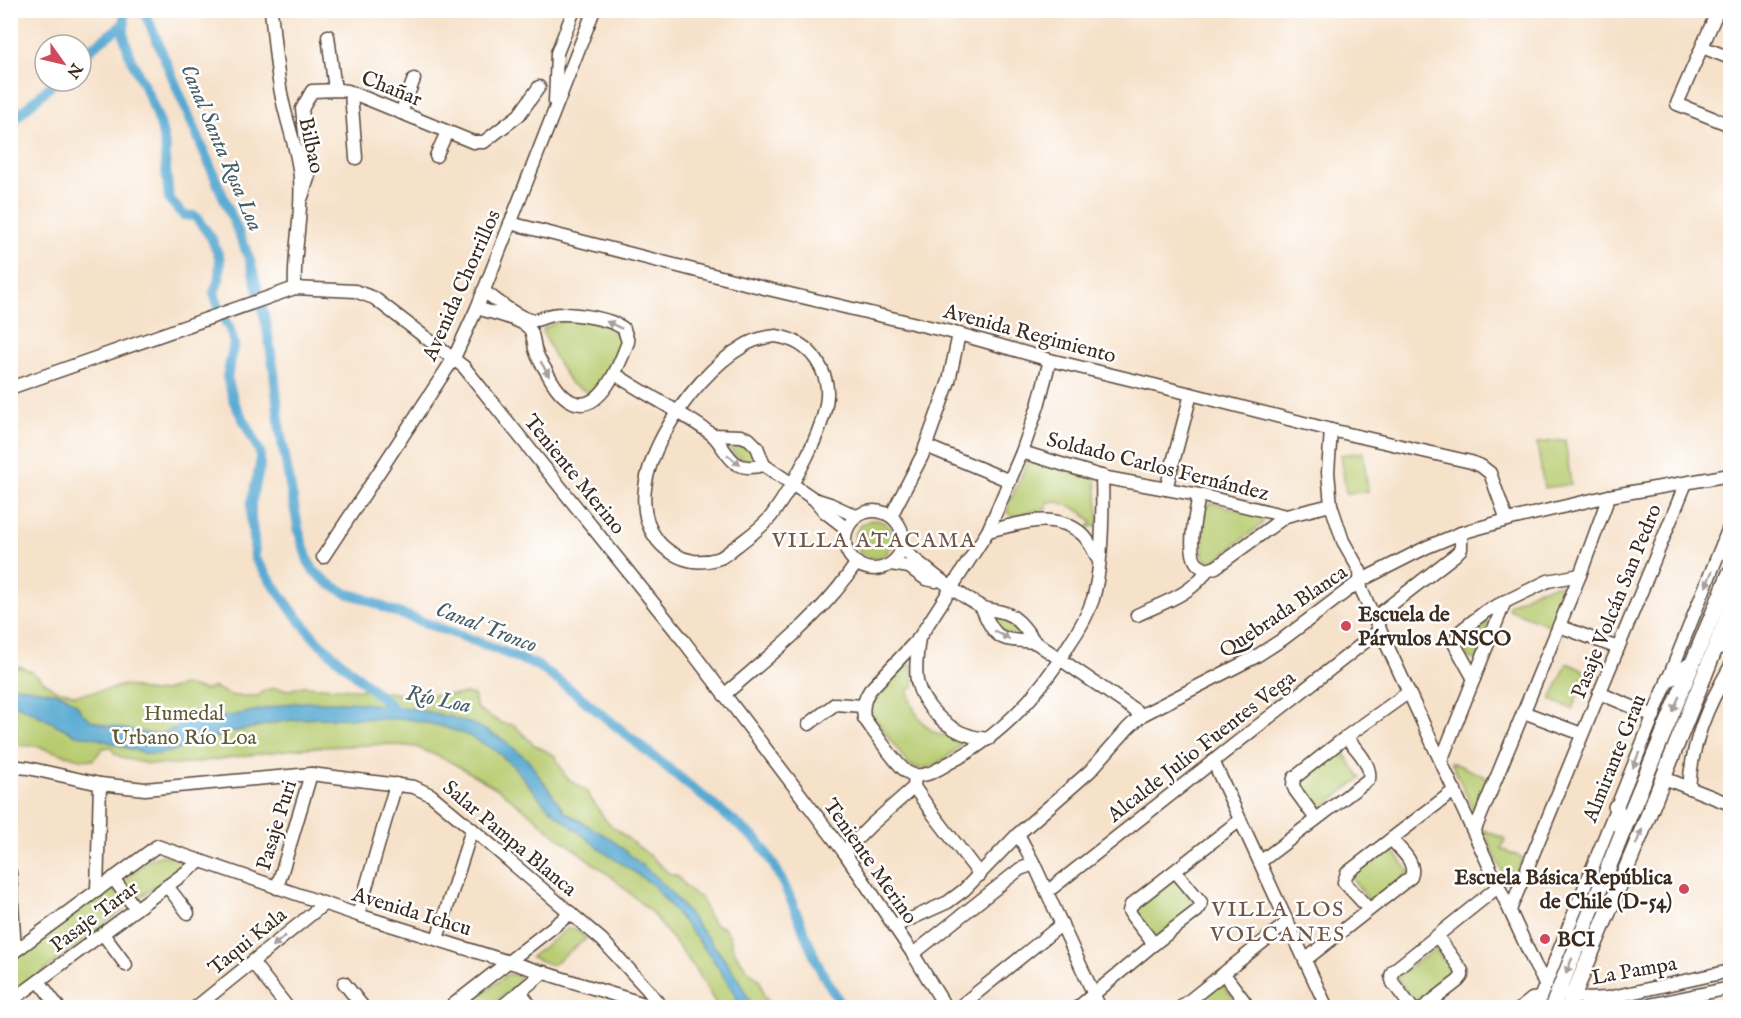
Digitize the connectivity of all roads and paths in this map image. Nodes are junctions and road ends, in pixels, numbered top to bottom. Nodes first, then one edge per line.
1 (271, 10) edge
2 (574, 10) edge
3 (594, 10) edge
4 (1718, 10) edge
5 (328, 36) dead end
6 (1702, 47) junction
7 (577, 54) junction
8 (557, 58) junction
9 (1731, 58) edge
10 (414, 79) dead end
11 (539, 87) junction
12 (335, 90) junction
13 (554, 90) junction
14 (351, 93) junction
15 (555, 108) junction
16 (402, 113) junction
17 (1731, 125) edge
18 (447, 132) junction
19 (436, 156) dead end
20 (357, 158) dead end
21 (302, 197) junction
22 (510, 223) junction
23 (295, 288) junction
24 (483, 291) junction
25 (477, 308) junction
26 (534, 325) junction
27 (959, 334) junction
28 (454, 358) junction
29 (1050, 360) junction
30 (615, 374) junction
31 (10, 388) edge
32 (1191, 394) junction
33 (677, 411) junction
34 (1331, 430) junction
35 (713, 435) junction
36 (926, 446) junction
37 (1022, 452) junction
38 (764, 465) junction
39 (1731, 475) edge
40 (1102, 476) junction
41 (1010, 481) junction
42 (791, 483) junction
43 (1686, 483) junction
44 (1166, 489) junction
45 (1198, 495) junction
46 (1609, 496) junction
47 (814, 499) junction
48 (1331, 505) junction
49 (856, 516) junction
50 (891, 516) junction
51 (1286, 516) junction
52 (1507, 520) junction
53 (1731, 525) edge
54 (847, 529) junction
55 (988, 531) junction
56 (1461, 533) junction
57 (902, 549) junction
58 (323, 557) dead end
59 (1100, 562) junction
60 (857, 563) junction
61 (891, 564) junction
62 (1207, 570) junction
63 (1731, 573) edge
64 (1580, 575) junction
65 (1360, 581) junction
66 (947, 585) junction
67 (1505, 601) junction
68 (982, 608) junction
69 (1731, 611) edge
70 (1137, 615) dead end
71 (1374, 618) junction
72 (1559, 626) junction
73 (1380, 630) junction
74 (920, 639) junction
75 (1035, 642) junction
76 (1724, 644) edge
77 (1618, 648) junction
78 (1061, 659) junction
79 (1692, 664) junction
80 (1731, 667) edge
81 (1474, 679) junction
82 (1669, 679) junction
83 (1409, 692) junction
84 (1599, 693) junction
85 (724, 695) junction
86 (863, 706) junction
87 (1523, 712) junction
88 (1142, 716) junction
89 (1654, 716) junction
90 (809, 724) dead end
91 (1582, 734) junction
92 (1346, 737) junction
93 (989, 739) junction
94 (1213, 761) junction
95 (1441, 761) junction
96 (10, 766) edge
97 (311, 774) junction
98 (1664, 778) junction
99 (914, 781) junction
100 (100, 784) junction
101 (396, 784) junction
102 (1689, 788) junction
103 (1455, 790) junction
104 (1731, 804) edge
105 (1616, 807) junction
106 (1316, 819) junction
107 (1240, 820) junction
108 (472, 829) junction
109 (1623, 831) junction
110 (1474, 832) junction
111 (1018, 834) junction
112 (1390, 839) junction
113 (844, 852) junction
114 (201, 861) junction
115 (1260, 862) junction
116 (1034, 864) junction
117 (1174, 871) junction
118 (10, 873) edge
119 (980, 875) junction
120 (113, 878) junction
121 (167, 886) junction
122 (1499, 886) junction
123 (277, 888) junction
124 (97, 891) junction
125 (1047, 892) junction
126 (324, 904) junction
127 (136, 909) junction
128 (1369, 909) junction
129 (1510, 910) junction
130 (188, 913) dead end
131 (571, 913) junction
132 (358, 915) junction
133 (1288, 922) junction
134 (1062, 924) junction
135 (895, 926) junction
136 (103, 934) junction
137 (1437, 936) junction
138 (437, 939) junction
139 (1154, 944) junction
140 (13, 953) edge
141 (913, 954) junction
142 (1305, 960) junction
143 (509, 962) junction
144 (253, 963) junction
145 (126, 964) dead end
146 (1731, 971) edge
147 (544, 972) junction
148 (1224, 974) junction
149 (39, 981) junction
150 (344, 983) dead end
151 (1731, 988) edge
152 (520, 992) junction
153 (1094, 994) junction
154 (1562, 995) edge
155 (10, 1002) edge
156 (1543, 1004) edge
157 (59, 1008) edge
158 (195, 1008) edge
159 (288, 1008) edge
160 (364, 1008) edge
161 (450, 1008) edge
162 (500, 1008) edge
163 (532, 1008) edge
164 (659, 1008) edge
165 (946, 1008) edge
166 (958, 1008) edge
167 (1077, 1008) edge
168 (1100, 1008) edge
169 (1180, 1008) edge
170 (1244, 1008) edge
171 (1327, 1008) edge
172 (1412, 1008) edge
173 (1423, 1008) edge
174 (1521, 1008) edge
175 (1635, 1008) edge

1 - 21 street, Bilbao
2 - 8 street
3 - 7 street, Avenida Chorrillos
4 - 6 street
5 - 12 street
6 - 9 street
6 - 17 street
7 - 8 street
7 - 15 street, Avenida Chorrillos
8 - 11 street, Chañar
8 - 13 street
10 - 16 street
11 - 13 street
11 - 18 street, Chañar
12 - 14 street, Chañar
12 - 21 street, Chañar
13 - 15 street
14 - 16 street, Chañar
14 - 20 street
15 - 22 street, Avenida Chorrillos
16 - 18 street, Chañar
18 - 19 street
21 - 23 street, Bilbao
22 - 24 street, Avenida Chorrillos
22 - 27 street, Avenida Regimiento
23 - 28 street, Teniente Merino
23 - 31 street, Teniente Merino
24 - 25 street, Avenida Chorrillos
24 - 26 street
25 - 26 street
25 - 28 street, Avenida Chorrillos
30 -> 26 street
26 -> 30 street
27 - 29 street, Avenida Regimiento
27 - 36 street
28 - 58 street, Avenida Chorrillos
28 - 85 street, Teniente Merino
29 - 32 street, Avenida Regimiento
29 - 37 street
30 - 33 street
32 - 34 street, Avenida Regimiento
32 - 44 street
33 - 35 street
33 - 42 street
33 - 42 street
34 - 48 street
34 - 52 street, Avenida Regimiento
35 -> 38 street
35 - 38 street
36 - 41 street
36 - 50 street
37 - 40 street, Soldado Carlos Fernández
37 - 41 street
38 - 42 street
39 - 43 street, Quebrada Blanca
40 - 44 street, Soldado Carlos Fernández
40 - 59 street
41 - 55 street
42 - 47 street
43 - 46 street, Quebrada Blanca
43 - 77 street, Pasaje Volcán San Pedro
44 - 45 street, Soldado Carlos Fernández
45 - 51 street, Soldado Carlos Fernández
45 - 62 street
46 - 52 street, Quebrada Blanca
46 - 64 street
47 - 49 street
47 - 54 street
48 - 51 street
48 - 65 street
49 - 50 street
49 - 54 street
50 - 57 street
51 - 62 street
52 - 56 street, Quebrada Blanca
53 -> 82 street, Almirante Grau
54 - 60 street
55 - 59 street
55 - 66 street
56 - 65 street, Quebrada Blanca
56 - 71 street
57 - 61 street
57 - 66 street
59 - 78 street
60 - 61 street
60 - 85 street
61 - 66 street
62 - 70 street
63 - 79 main road, Almirante Grau
64 - 67 street
64 - 72 street
65 - 71 street
65 - 88 street, Quebrada Blanca
66 - 68 street
66 - 74 street
67 - 81 street
67 - 81 street
68 - 75 street
68 -> 75 street
69 - 76 main road, Almirante Grau
71 - 73 street
72 - 77 street
72 - 87 street
73 - 83 street
73 - 94 street, Alcalde Julio Fuentes Vega
74 - 86 street
74 - 93 street
75 - 78 street
76 - 98 main road, Almirante Grau
77 - 84 street, Pasaje Volcán San Pedro
78 - 88 street
78 - 93 street
79 - 82 main road
79 -> 109 main road, Almirante Grau
80 - 102 street
81 - 95 street
82 - 89 street, Almirante Grau
83 - 92 street
83 - 95 street
84 - 89 street
84 - 91 street, Pasaje Volcán San Pedro
85 - 113 street, Teniente Merino
86 - 90 street
86 - 99 street
87 - 91 street
87 - 110 street
88 - 111 street, Quebrada Blanca
89 -> 105 street, Almirante Grau
91 - 129 street, Pasaje Volcán San Pedro
92 - 106 street
92 - 106 street
93 - 99 street
94 - 107 street
94 - 125 street, Alcalde Julio Fuentes Vega
95 - 103 street
96 - 100 street, Salar Pampa Blanca
97 - 100 street, Salar Pampa Blanca
97 - 101 street, Salar Pampa Blanca
97 - 123 street, Pasaje Puri
98 - 102 street
154 -> 98 main road, Almirante Grau
99 - 113 street
99 - 119 street
100 - 124 street
101 - 108 street, Salar Pampa Blanca
101 - 132 street
102 - 104 street
103 - 110 street
103 - 112 street
105 - 109 main road
105 - 154 street, Almirante Grau
106 - 115 street
107 - 115 street
107 - 117 street
108 - 131 street, Salar Pampa Blanca
108 - 138 street
109 -> 154 main road, Almirante Grau
110 - 122 street
111 - 116 street
111 - 119 street, Quebrada Blanca
112 - 128 street
112 - 128 street
113 - 135 street, Teniente Merino
114 - 120 street, Avenida Ichcu
114 - 121 street, Pasaje Tarar
114 - 123 street, Avenida Ichcu
115 - 133 street
116 - 125 street
116 - 141 street
117 - 139 street
117 - 139 street
118 - 140 street
119 - 135 street, Quebrada Blanca
120 - 124 street
120 - 127 street
121 - 127 street, Pasaje Tarar
121 - 130 street
122 - 129 street
122 - 137 street
123 - 126 street, Avenida Ichcu
124 - 140 street
125 - 134 street
126 - 132 street, Avenida Ichcu
126 -> 144 street, Taqui Kala
127 - 136 street, Pasaje Tarar
128 - 142 street
129 - 154 street
131 - 143 street
131 - 164 street, Salar Pampa Blanca
132 - 138 street, Avenida Ichcu
133 - 142 street
133 - 148 street
134 - 153 street
134 - 166 street
135 - 141 street, Teniente Merino
136 - 145 street
136 - 149 street, Pasaje Tarar
137 - 172 street
137 - 173 street
138 - 143 street, Avenida Ichcu
139 - 153 street
141 - 165 street, Teniente Merino
142 - 171 street
143 - 147 street, Avenida Ichcu
143 - 161 street
144 - 158 street, Taqui Kala
144 - 159 street
146 - 154 street, La Pampa
147 - 152 street
147 - 164 street, Avenida Ichcu
148 - 169 street
148 - 170 street
149 - 155 street, Pasaje Tarar
149 - 157 street
150 - 160 street
151 - 175 street, La Pampa
152 - 162 street
152 - 163 street
153 - 167 street
153 - 168 street
154 - 156 main road, Almirante Grau
156 - 174 street

